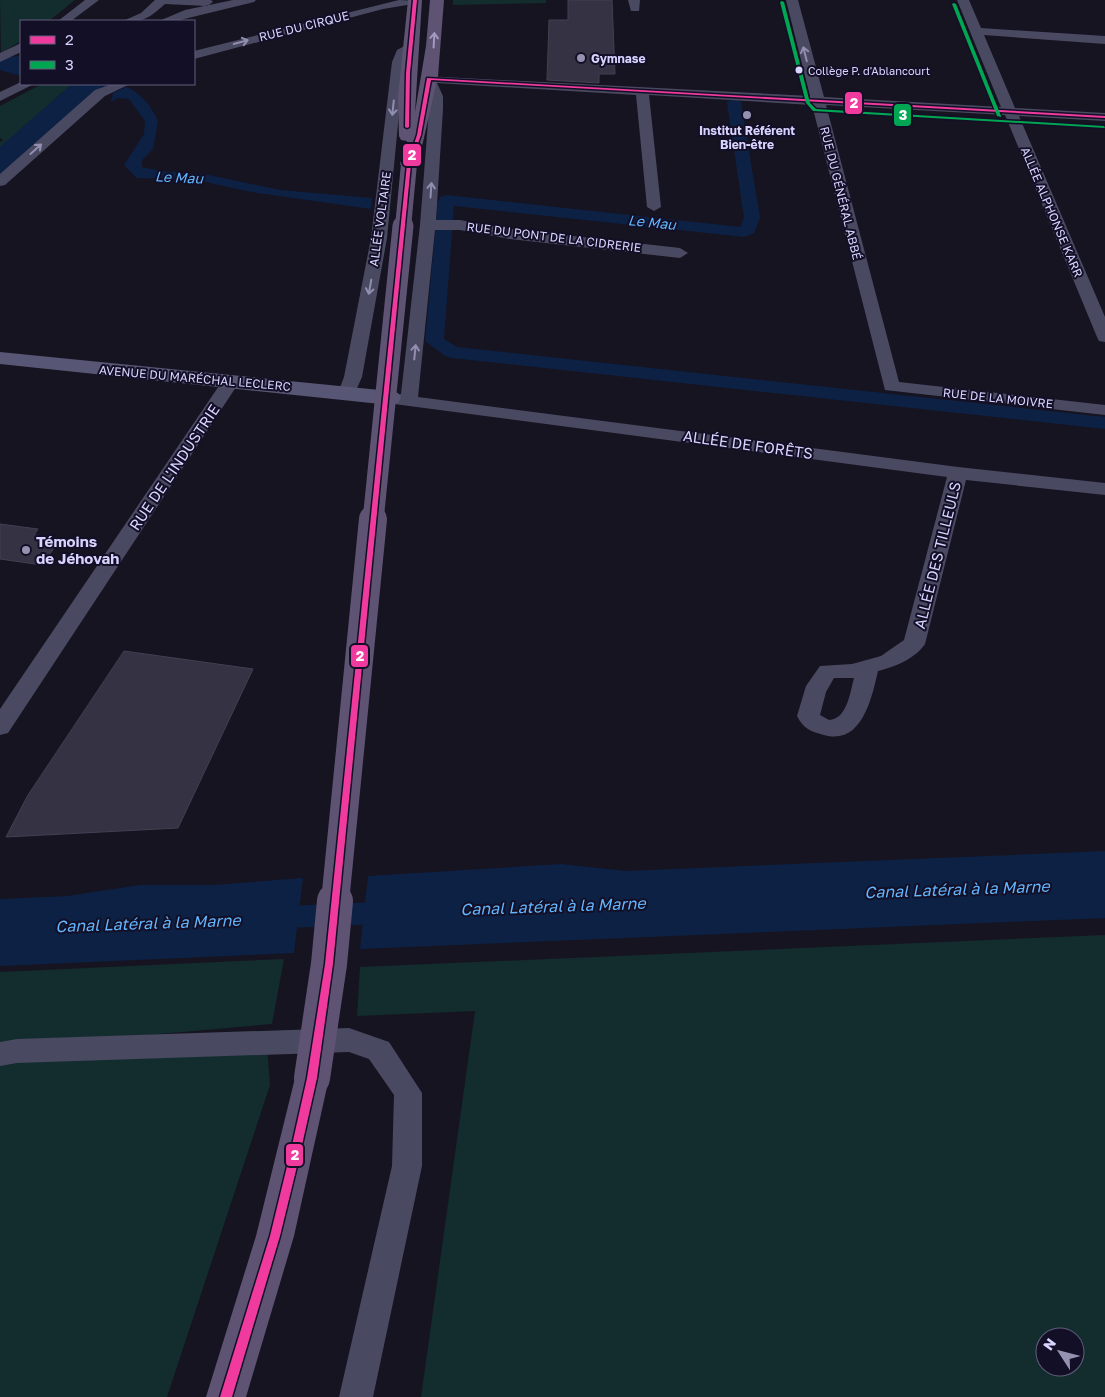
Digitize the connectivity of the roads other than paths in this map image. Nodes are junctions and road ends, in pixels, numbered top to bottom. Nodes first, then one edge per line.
1 (93, 0) edge
2 (162, 0) edge
3 (250, 0) edge
4 (415, 0) edge
5 (437, 0) edge
6 (792, 0) edge
7 (963, 0) edge
8 (236, 3) junction
9 (65, 20) edge
10 (132, 20) edge
11 (168, 20) edge
12 (976, 31) junction
13 (1105, 40) edge
14 (410, 48) junction
15 (20, 49) edge
16 (195, 56) edge
17 (0, 58) edge
18 (429, 79) junction
19 (25, 85) edge
20 (120, 85) edge
21 (642, 91) junction
22 (0, 97) edge
23 (818, 101) junction
24 (1008, 112) junction
25 (1105, 117) edge
26 (409, 164) junction
27 (0, 182) edge
28 (654, 207) dead end
29 (432, 226) junction
30 (680, 253) dead end
31 (1100, 312) edge
32 (1105, 337) edge
33 (0, 358) edge
34 (231, 381) junction
35 (891, 386) joint
36 (347, 393) junction
37 (399, 399) junction
38 (1105, 410) edge
39 (958, 473) junction
40 (1105, 489) edge
41 (868, 667) dead end
42 (0, 727) edge
43 (0, 1054) edge
44 (226, 1397) edge
45 (356, 1397) edge

1 - 9 street
2 - 8 street
2 - 10 street
3 - 8 street
4 - 14 main road, ALLÉE VOLTAIRE
16 -> 4 street, RUE DU CIRQUE
18 -> 5 main road, ALLÉE VOLTAIRE
23 -> 6 street, RUE DU GÉNÉRAL ABBÉ
7 - 12 street, ALLÉE ALPHONSE KARR
8 - 11 street
12 - 13 street
12 - 24 street, ALLÉE ALPHONSE KARR
14 - 26 main road, ALLÉE VOLTAIRE
14 -> 36 street, ALLÉE VOLTAIRE
15 - 17 street
18 - 21 street
18 - 26 main road, ALLÉE VOLTAIRE
29 -> 18 street, ALLÉE VOLTAIRE
19 - 22 street
27 -> 20 street
21 - 23 street
21 - 28 street
23 - 24 street
23 - 35 street, RUE DU GÉNÉRAL ABBÉ
24 - 25 street
24 - 31 street, ALLÉE ALPHONSE KARR
26 - 44 main road, bridge
29 - 30 street, RUE DU PONT DE LA CIDRERIE
37 -> 29 street, ALLÉE VOLTAIRE
31 - 32 street, ALLÉE ALPHONSE KARR
33 - 34 main road, AVENUE DU MARÉCHAL LECLERC
34 - 36 main road, AVENUE DU MARÉCHAL LECLERC
34 - 42 street, RUE DE L'INDUSTRIE
35 - 38 street, RUE DE LA MOIVRE
36 - 37 main road, AVENUE DU MARÉCHAL LECLERC
37 - 39 street, ALLÉE DE FORÊTS
39 - 40 street, ALLÉE DE FORÊTS
39 - 41 street, ALLÉE DES TILLEULS
43 - 45 street

